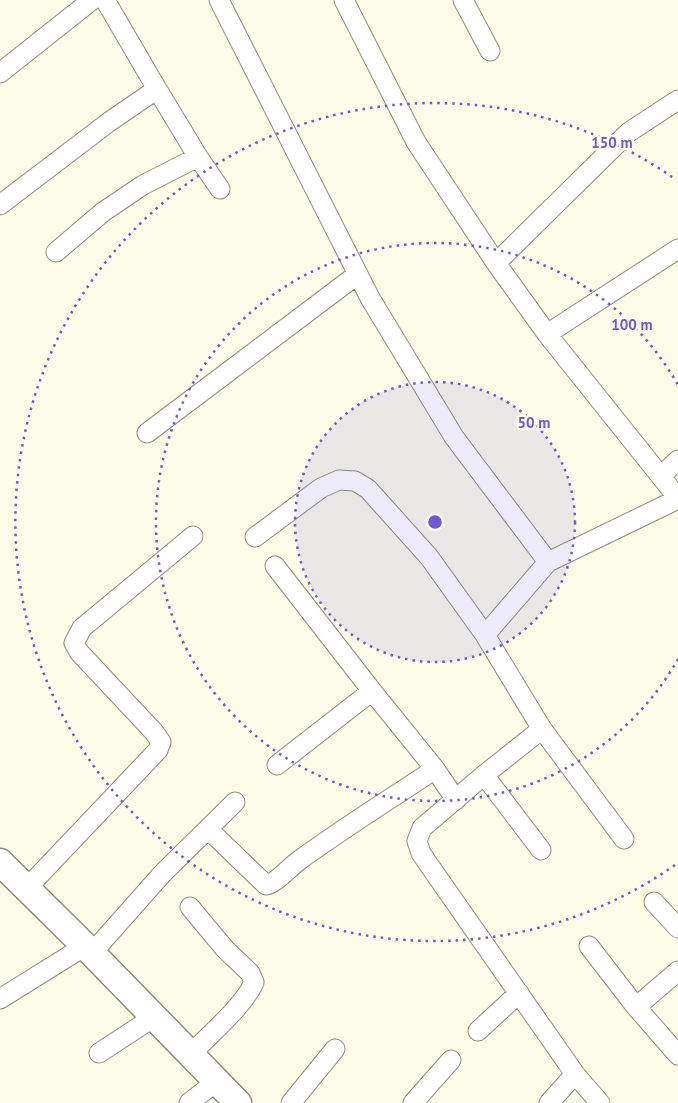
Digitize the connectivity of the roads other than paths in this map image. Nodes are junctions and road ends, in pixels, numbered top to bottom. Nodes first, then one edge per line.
1 (92, 0) edge
2 (105, 0) edge
3 (220, 0) edge
4 (344, 0) edge
5 (463, 0) edge
6 (490, 51) dead end
7 (0, 73) edge
8 (157, 89) junction
9 (678, 100) edge
10 (198, 157) junction
11 (220, 189) dead end
12 (0, 205) edge
13 (678, 249) edge
14 (56, 252) dead end
15 (496, 263) junction
16 (358, 274) junction
17 (547, 334) junction
18 (147, 433) dead end
19 (678, 460) edge
20 (661, 476) junction
21 (678, 499) edge
22 (193, 536) dead end
23 (255, 536) dead end
24 (548, 562) junction
25 (275, 566) dead end
26 (485, 635) junction
27 (372, 691) junction
28 (542, 729) junction
29 (277, 764) dead end
30 (435, 769) junction
31 (484, 775) junction
32 (456, 800) junction
33 (235, 802) dead end
34 (208, 829) junction
35 (624, 839) dead end
36 (541, 850) dead end
37 (10, 878) edge
38 (654, 902) dead end
39 (190, 907) dead end
40 (678, 928) edge
41 (589, 946) dead end
42 (89, 949) junction
43 (678, 971) edge
44 (519, 993) junction
45 (0, 999) edge
46 (636, 1007) junction
47 (154, 1017) junction
48 (478, 1031) dead end
49 (335, 1049) dead end
50 (99, 1054) dead end
51 (191, 1054) junction
52 (678, 1055) edge
53 (451, 1060) dead end
54 (575, 1074) junction
55 (218, 1081) junction
56 (189, 1103) edge
57 (238, 1103) edge
58 (291, 1103) edge
59 (413, 1103) edge
60 (549, 1103) edge
61 (600, 1103) edge

1 - 7 street
2 - 8 street
3 - 16 street
4 - 15 street
5 - 6 street
8 - 10 street
8 - 12 street
9 - 15 street
10 - 11 street
10 - 14 street
13 - 17 street
15 - 17 street
16 - 18 street
16 - 24 street
17 - 20 street
19 - 20 street
20 - 21 street
21 - 24 street
22 - 37 street
23 - 26 street
24 - 26 street
25 - 27 street
26 - 28 street
27 - 29 street
27 - 30 street
28 - 31 street
28 - 35 street
30 - 32 street
30 - 34 street
31 - 32 street
31 - 36 street
32 - 44 street
33 - 34 street
34 - 42 street
37 - 42 street
38 - 40 street
39 - 51 street
41 - 46 street
42 - 45 street
42 - 47 street
43 - 46 street
44 - 48 street
44 - 54 street
46 - 52 street
47 - 50 street
47 - 51 street
49 - 58 street
51 - 55 street
53 - 59 street
54 - 60 street
54 - 61 street
55 - 56 street
55 - 57 street

